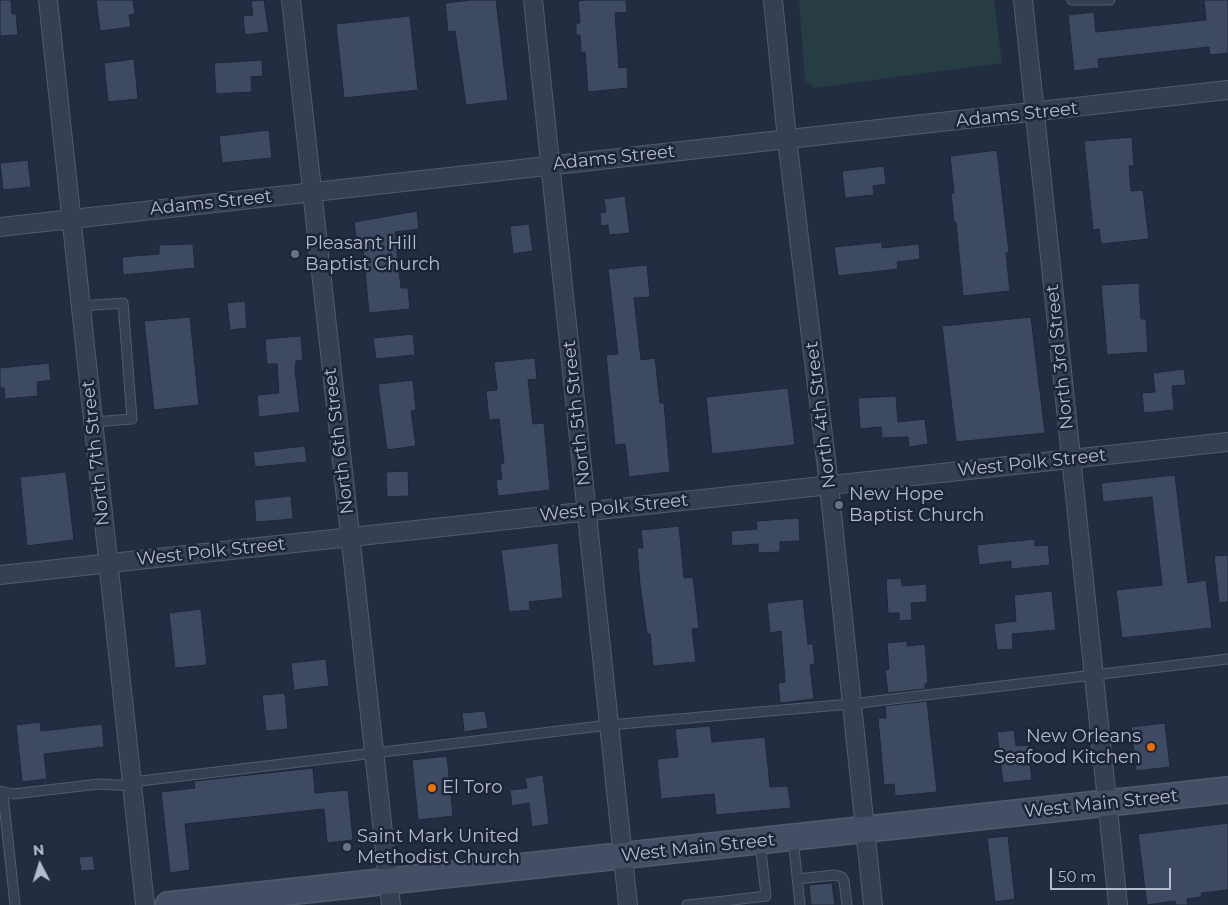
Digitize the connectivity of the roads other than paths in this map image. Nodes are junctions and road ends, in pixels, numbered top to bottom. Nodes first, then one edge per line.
1 (48, 0) edge
2 (290, 0) edge
3 (533, 0) edge
4 (773, 0) edge
5 (1022, 0) edge
6 (1072, 0) edge
7 (1110, 0) edge
8 (1228, 90) edge
9 (1034, 113) junction
10 (787, 139) junction
11 (550, 166) junction
12 (311, 192) junction
13 (72, 219) junction
14 (0, 227) edge
15 (81, 306) junction
16 (93, 422) junction
17 (1228, 442) edge
18 (1071, 459) junction
19 (829, 485) junction
20 (587, 511) junction
21 (350, 537) junction
22 (108, 563) junction
23 (0, 575) edge
24 (1228, 659) edge
25 (1094, 675) junction
26 (851, 704) junction
27 (609, 725) junction
28 (374, 753) junction
29 (132, 784) junction
30 (1228, 790) edge
31 (2, 792) edge
32 (1107, 803) junction
33 (865, 830) junction
34 (792, 837) junction
35 (760, 841) junction
36 (623, 856) junction
37 (797, 879) junction
38 (389, 893) edge
39 (725, 903) edge
40 (15, 905) edge
41 (145, 905) edge
42 (168, 905) edge
43 (628, 905) edge
44 (687, 905) edge
45 (800, 905) edge
46 (847, 905) edge
47 (873, 905) edge
48 (1118, 905) edge

1 - 13 street, North 7th Street
2 - 12 street, North 6th Street
3 - 11 street, North 5th Street
4 - 10 street, North 4th Street
5 - 9 street, North 3rd Street
6 - 7 lane
8 - 9 street, Adams Street
9 - 10 street, Adams Street
9 - 18 street, North 3rd Street
10 - 11 street, Adams Street
10 - 19 street, North 4th Street
11 - 12 street, Adams Street
11 - 20 street, North 5th Street
12 - 13 street, Adams Street
12 - 21 street, North 6th Street
13 - 14 street, Adams Street
13 - 15 street, North 7th Street
15 - 16 street, North 7th Street
15 - 16 lane
16 - 22 street, North 7th Street
17 - 18 street, West Polk Street
18 - 19 street, West Polk Street
18 - 25 street, North 3rd Street
19 - 20 street, West Polk Street
19 - 26 street, North 4th Street
20 - 21 street, West Polk Street
20 - 27 street, North 5th Street
21 - 22 street, West Polk Street
21 - 28 street, North 6th Street
22 - 23 street, West Polk Street
22 - 29 street, North 7th Street
24 - 25 lane
25 - 26 lane
25 - 32 street, North 3rd Street
26 - 27 lane
26 - 33 street, North 4th Street
27 - 28 lane
27 - 36 street, North 5th Street
28 - 29 lane
28 - 38 street, North 6th Street
29 - 31 lane
29 - 41 street, North 7th Street
30 - 32 main road, West Main Street
31 - 40 lane
32 - 33 main road, West Main Street
32 - 48 street, North 3rd Street
33 - 34 main road, West Main Street
33 - 47 street, North 4th Street
34 - 35 main road, West Main Street
34 - 37 lane
35 - 36 main road, West Main Street
35 - 39 lane
36 - 38 main road, West Main Street
36 - 43 street, North 5th Street
37 - 45 lane
37 - 46 lane
38 - 42 main road, West Main Street
39 - 44 lane

